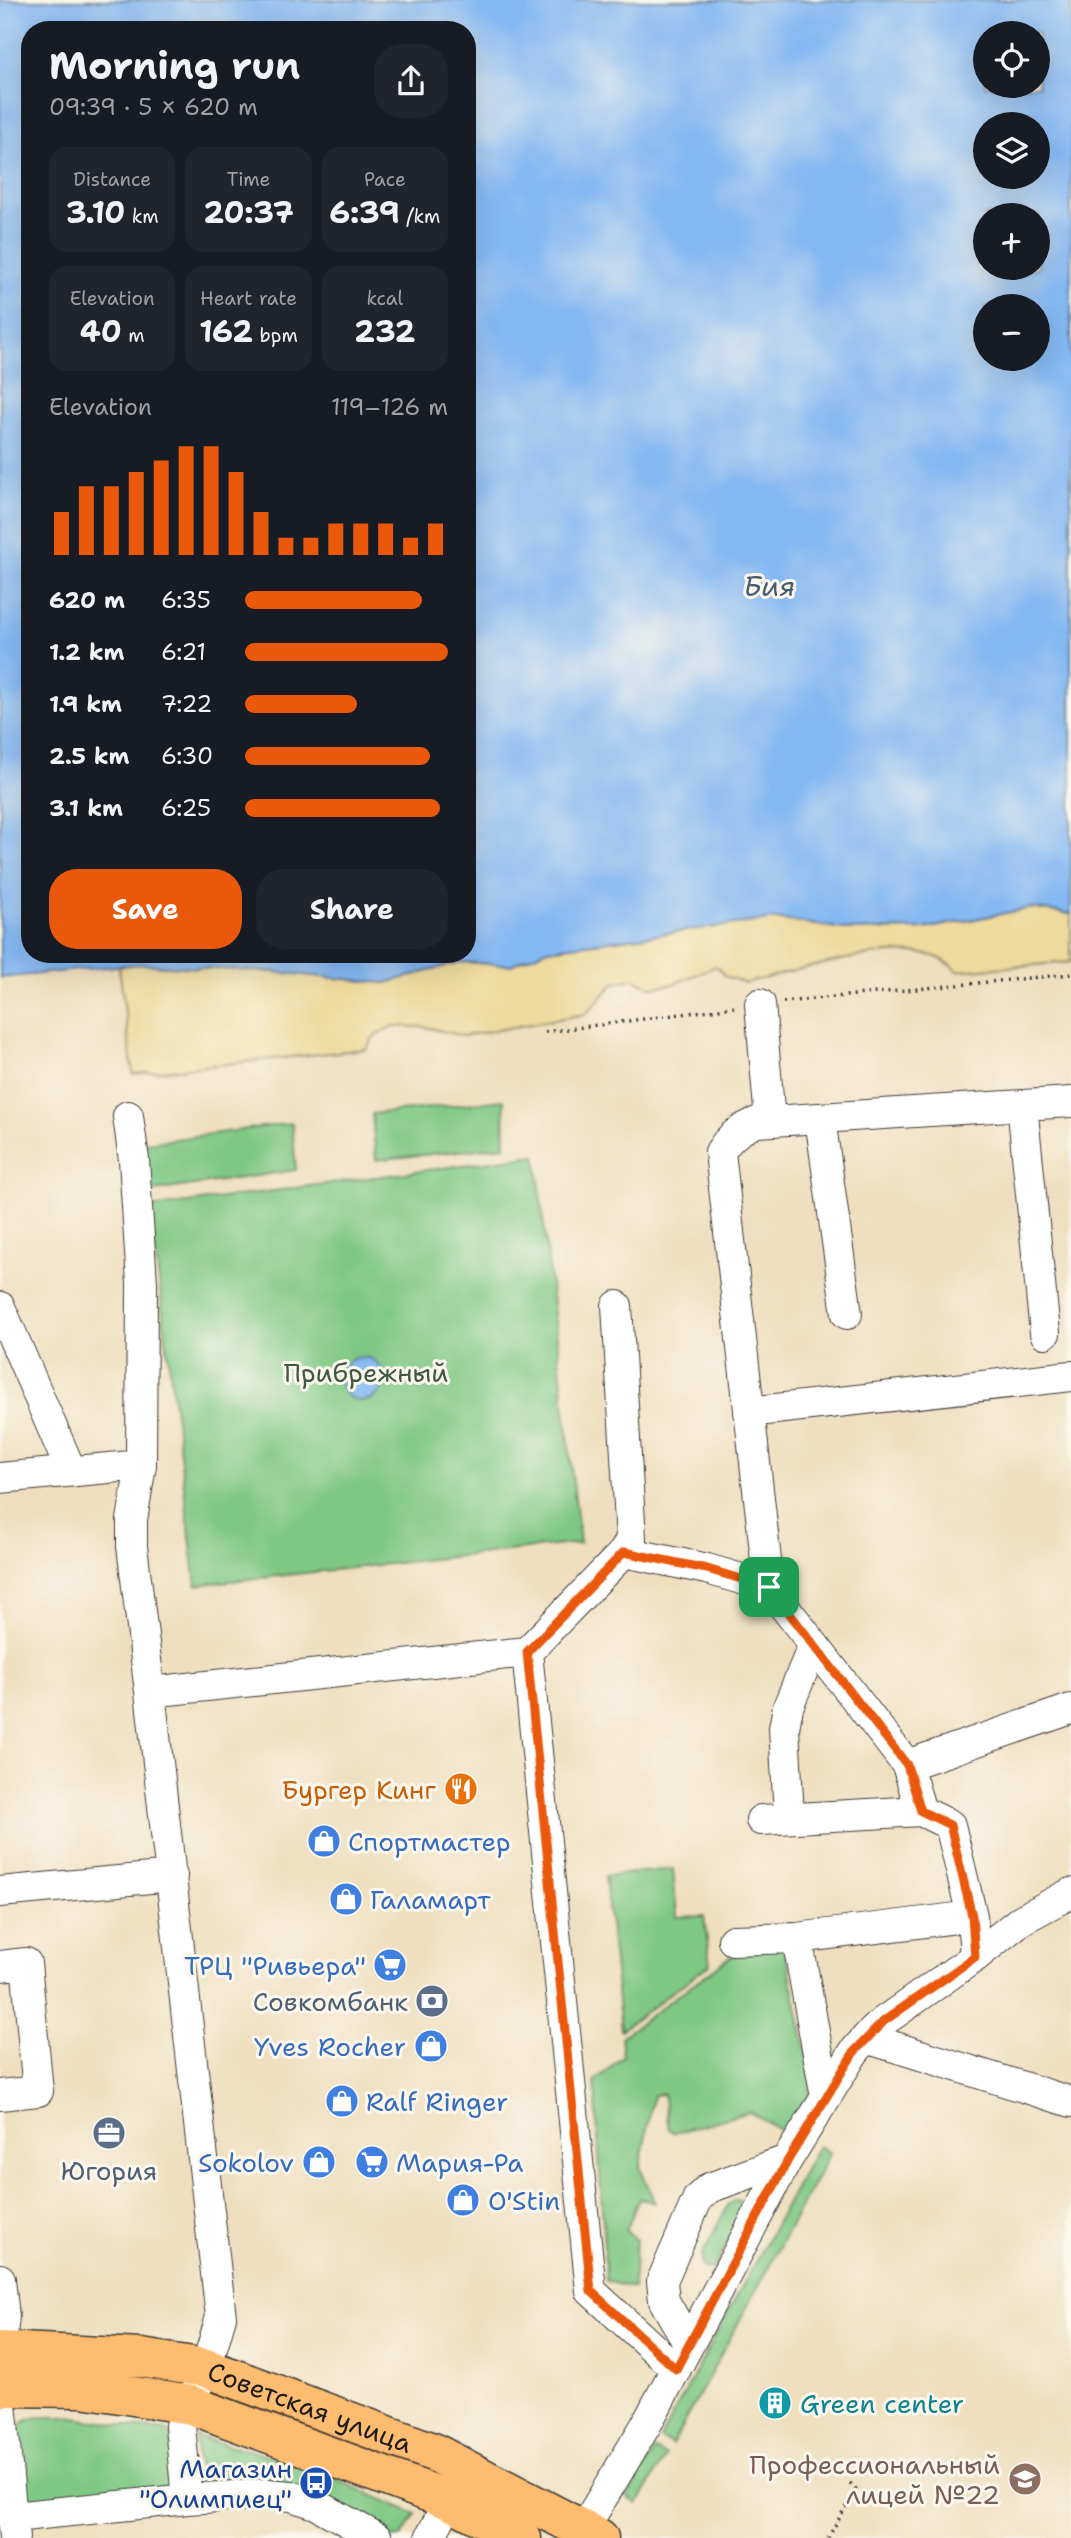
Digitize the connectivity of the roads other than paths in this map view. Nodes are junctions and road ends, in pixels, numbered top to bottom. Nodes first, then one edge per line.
1 (760, 1004) road end
2 (1071, 1102) edge
3 (1022, 1105) junction
4 (128, 1116) dead end
5 (820, 1118) junction
6 (770, 1121) junction
7 (617, 1306) dead end
8 (0, 1307) edge
9 (848, 1314) dead end
10 (1045, 1332) dead end
11 (1071, 1377) edge
12 (749, 1412) junction
13 (141, 1465) junction
14 (71, 1471) junction
15 (0, 1478) edge
16 (624, 1552) junction
17 (769, 1587) junction
18 (813, 1646) junction
19 (527, 1652) junction
20 (150, 1692) junction
21 (1071, 1709) edge
22 (907, 1765) junction
23 (921, 1811) junction
24 (172, 1876) junction
25 (0, 1892) edge
26 (1071, 1893) edge
27 (972, 1916) junction
28 (797, 1938) junction
29 (733, 1940) dead end
30 (975, 1957) junction
31 (0, 1966) edge
32 (866, 2038) junction
33 (0, 2095) edge
34 (826, 2096) junction
35 (1071, 2102) edge
36 (788, 2160) junction
37 (0, 2279) edge
38 (0, 2351) edge
39 (683, 2356) junction
40 (0, 2361) edge
41 (206, 2368) junction
42 (0, 2390) edge
43 (191, 2404) junction
44 (187, 2498) junction
45 (449, 2500) junction
46 (13, 2527) edge
47 (586, 2535) edge
48 (377, 2538) edge
49 (430, 2538) edge
50 (522, 2538) edge

1 - 6 street
2 - 3 street
3 - 5 street
3 - 10 street
4 - 13 street
5 - 6 street
5 - 9 street
6 - 12 street
7 - 16 street
8 - 14 street
11 - 12 street
12 - 17 street
13 - 14 street
13 - 20 street
14 - 15 street
16 - 17 street
16 - 19 street
17 - 18 street
18 - 22 street
18 - 23 street
19 - 20 street
19 - 39 street
20 - 24 street
21 - 22 street
22 - 23 street
23 - 27 street
24 - 25 street
24 - 41 street
26 - 30 street
27 - 28 street
27 - 30 street
28 - 29 street
28 - 34 street
30 - 32 street
31 - 33 street
32 - 34 street
32 - 35 street
34 - 36 street
36 - 39 street
36 - 39 street
37 - 38 street
38 - 40 main road
38 - 41 main road, Советская улица
39 - 47 street
41 - 43 street
41 - 47 main road, Советская улица
42 - 43 main road, Советская улица
42 - 46 street
43 - 44 street
43 - 45 main road, Советская улица
44 - 46 street
44 - 48 street
45 - 49 street
45 - 50 main road, Советская улица

